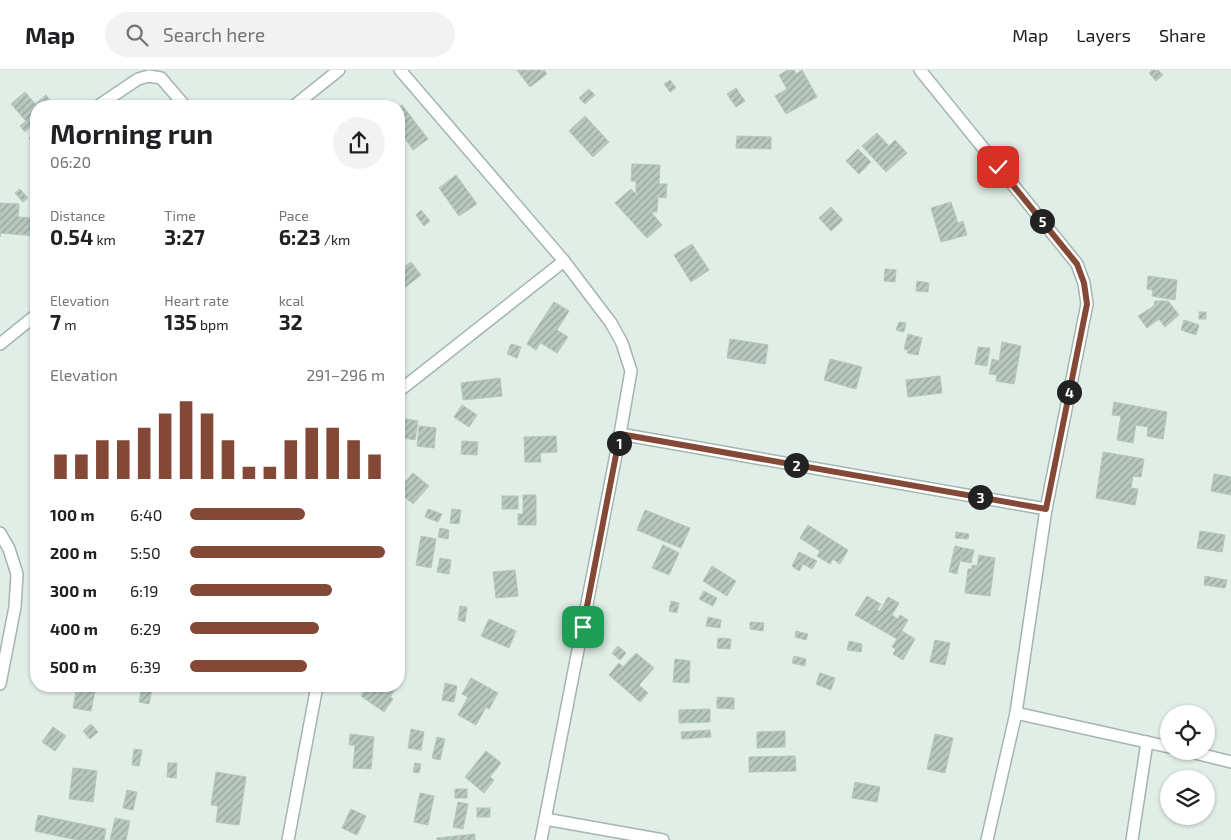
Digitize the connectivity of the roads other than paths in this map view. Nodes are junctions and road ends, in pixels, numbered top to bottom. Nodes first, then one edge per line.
1 (339, 70) edge
2 (400, 70) edge
3 (920, 70) edge
4 (107, 100) edge
5 (180, 100) edge
6 (302, 100) edge
7 (564, 261) junction
8 (30, 320) edge
9 (0, 344) edge
10 (405, 386) edge
11 (620, 434) junction
12 (1046, 509) junction
13 (0, 534) edge
14 (0, 684) edge
15 (316, 692) edge
16 (1016, 713) junction
17 (1147, 742) junction
18 (1160, 745) edge
19 (1215, 758) edge
20 (1231, 762) edge
21 (545, 819) junction
22 (288, 840) edge
23 (541, 840) edge
24 (663, 840) edge
25 (987, 840) edge
26 (1132, 840) edge

1 - 6 street
2 - 7 street
3 - 12 street
4 - 5 street
7 - 10 street
7 - 11 street
8 - 9 street
11 - 12 street
11 - 21 street
12 - 16 street
13 - 14 street
15 - 22 street
16 - 17 street
16 - 25 street
17 - 18 street
17 - 26 street
19 - 20 street
21 - 23 street
21 - 24 street

